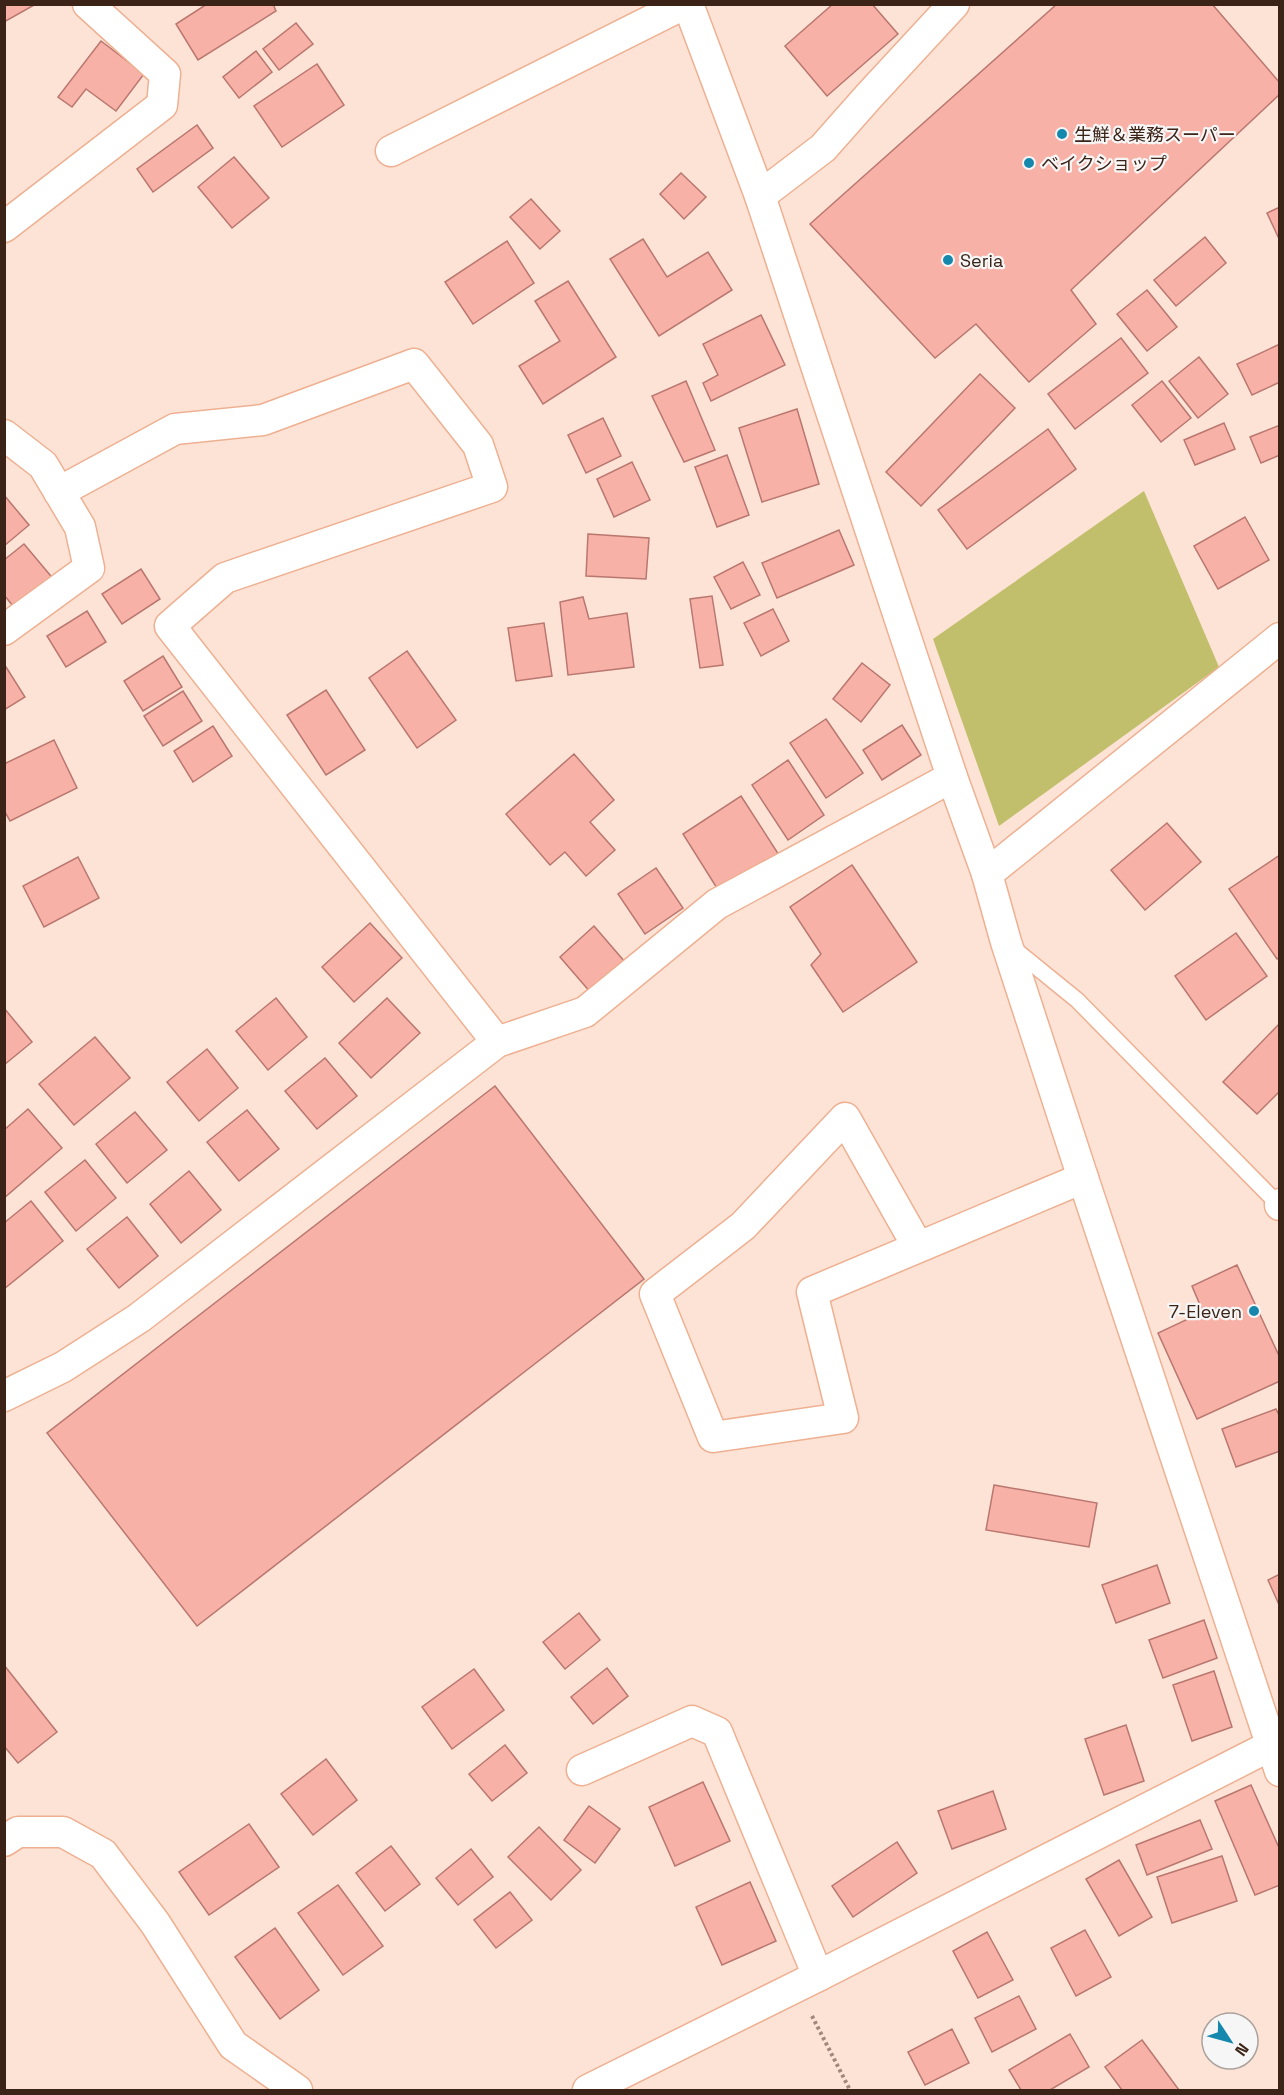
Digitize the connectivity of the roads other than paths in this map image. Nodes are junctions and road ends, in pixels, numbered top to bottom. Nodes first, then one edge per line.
1 (88, 4) edge
2 (686, 4) edge
3 (954, 4) edge
4 (391, 151) dead end
5 (760, 196) junction
6 (4, 226) edge
7 (4, 435) edge
8 (59, 492) junction
9 (4, 630) edge
10 (1280, 638) edge
11 (952, 777) junction
12 (987, 874) junction
13 (1006, 942) junction
14 (497, 1042) junction
15 (1083, 1178) junction
16 (1279, 1205) edge
17 (918, 1247) junction
18 (4, 1396) edge
19 (1276, 1751) edge
20 (582, 1770) dead end
21 (4, 1841) edge
22 (807, 1981) junction
23 (297, 2091) edge
24 (588, 2091) edge

1 - 6 street
2 - 4 street
2 - 5 street
3 - 5 street
5 - 11 street
7 - 8 street
8 - 9 street
8 - 14 street
10 - 12 street
11 - 12 street
11 - 14 street
12 - 13 street
13 - 15 street
13 - 16 lane
14 - 18 street
15 - 17 street
15 - 19 street
17 - 17 street
19 - 22 street
20 - 22 street
21 - 23 street
22 - 24 street

